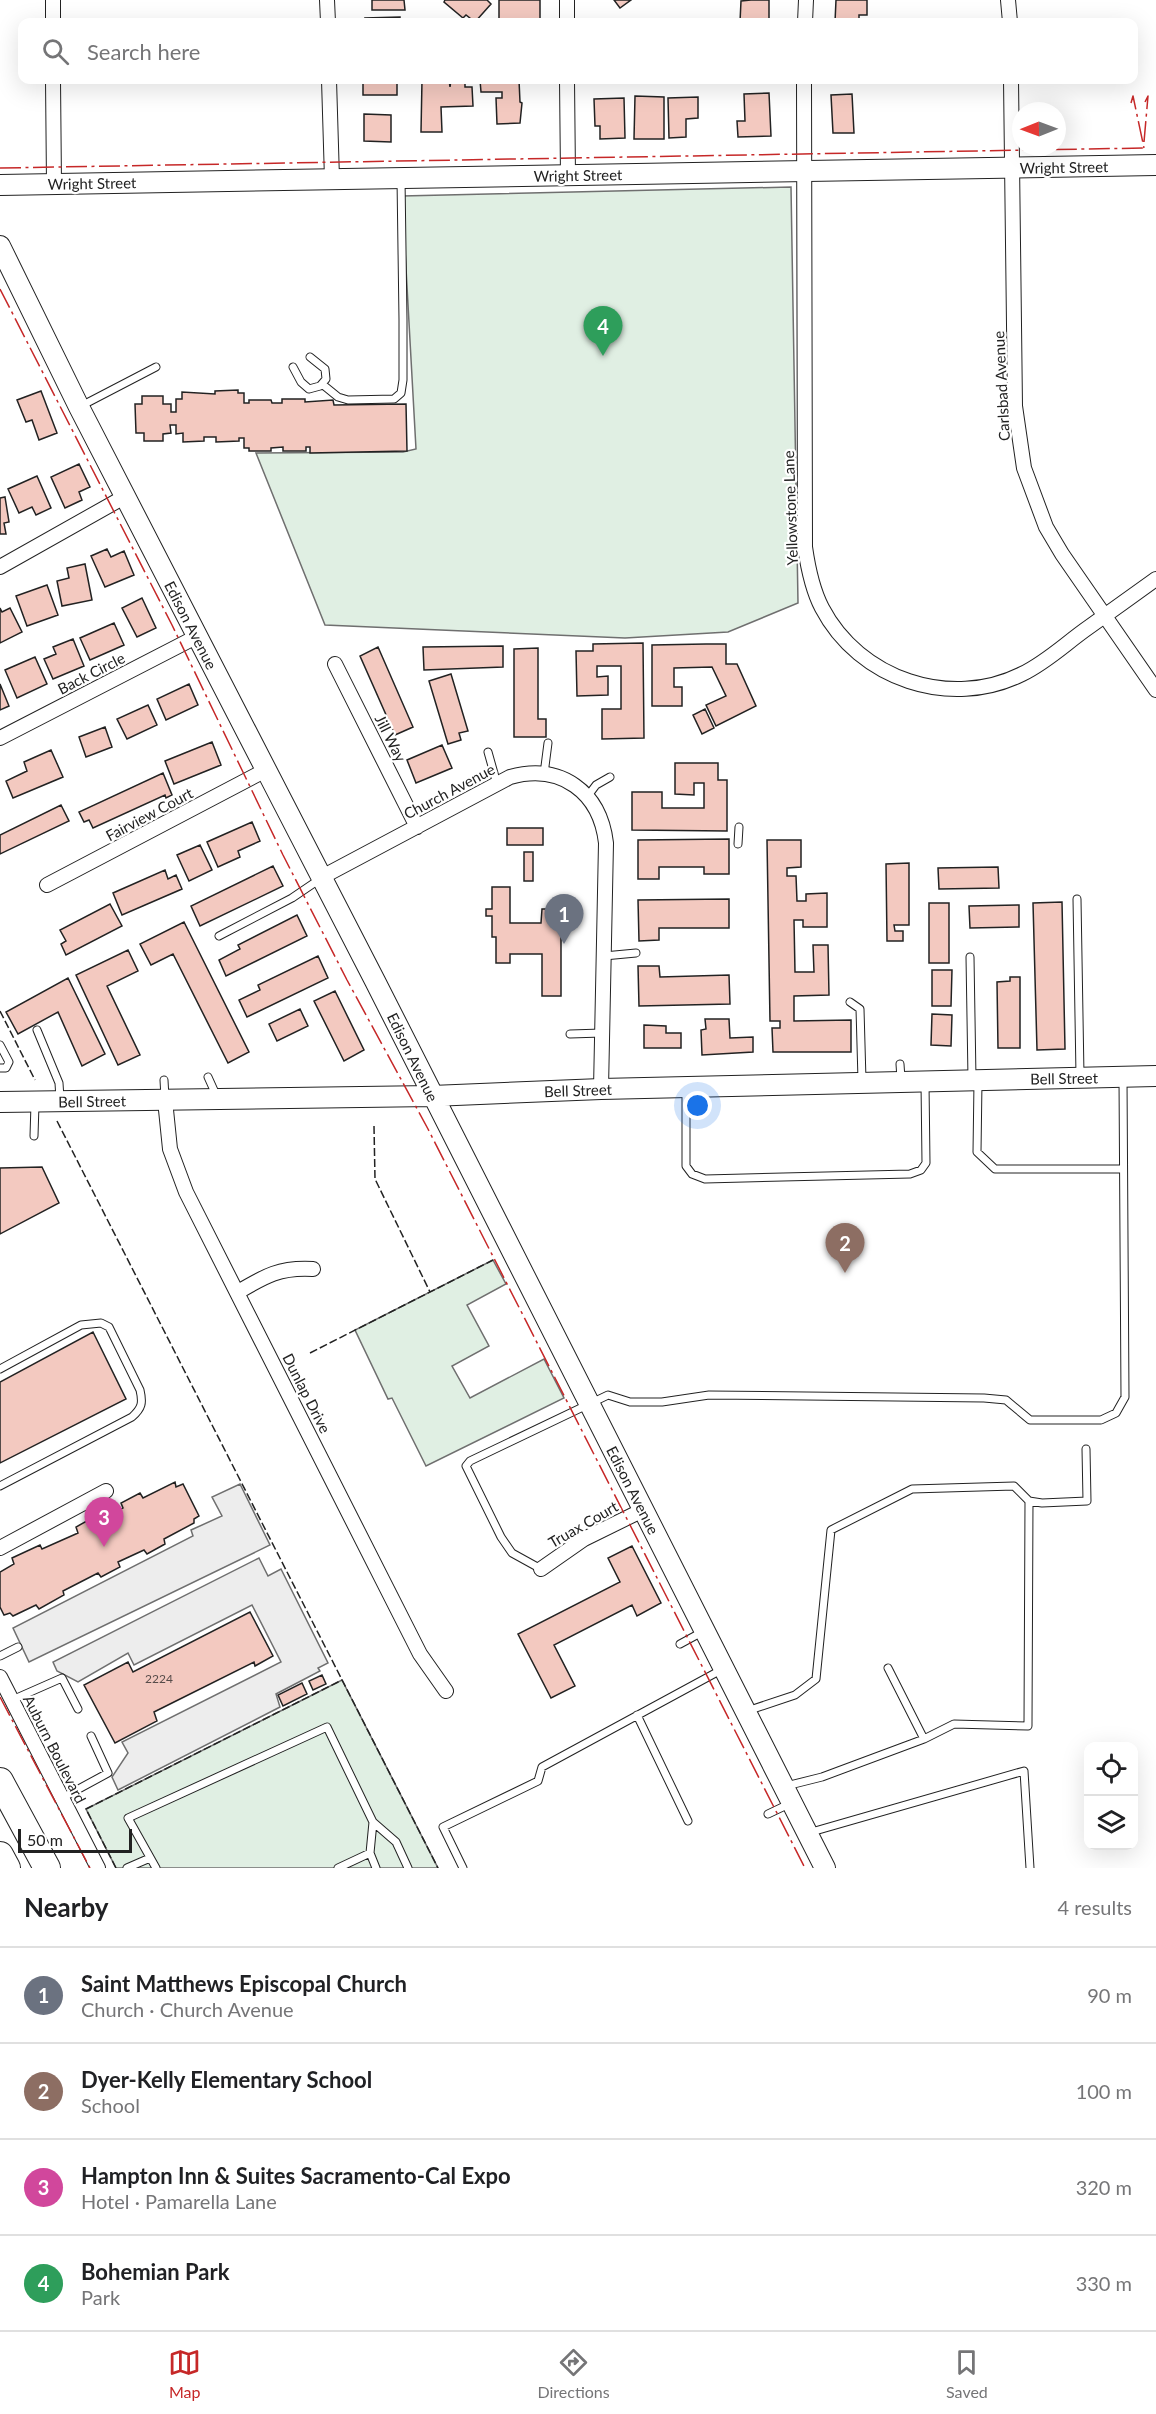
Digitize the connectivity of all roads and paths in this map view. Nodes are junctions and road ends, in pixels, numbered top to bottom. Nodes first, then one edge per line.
1 (53, 0) edge
2 (327, 0) edge
3 (567, 0) edge
4 (806, 0) edge
5 (1008, 0) edge
6 (53, 18) edge
7 (328, 18) edge
8 (567, 18) edge
9 (805, 18) edge
10 (1010, 18) edge
11 (54, 84) edge
12 (329, 84) edge
13 (567, 84) edge
14 (804, 84) edge
15 (1011, 84) edge
16 (1156, 165) edge
17 (1012, 167) junction
18 (803, 171) junction
19 (568, 176) junction
20 (401, 178) junction
21 (332, 179) junction
22 (54, 184) junction
23 (0, 185) edge
24 (0, 246) edge
25 (310, 357) dead end
26 (293, 367) dead end
27 (156, 368) dead end
28 (322, 384) junction
29 (79, 407) junction
30 (126, 496) junction
31 (0, 567) edge
32 (1156, 579) edge
33 (1105, 617) junction
34 (196, 637) junction
35 (335, 664) dead end
36 (1156, 690) edge
37 (0, 738) edge
38 (548, 743) dead end
39 (488, 752) dead end
40 (266, 771) junction
41 (544, 774) junction
42 (610, 777) dead end
43 (497, 783) junction
44 (587, 797) junction
45 (417, 826) junction
46 (739, 828) dead end
47 (738, 844) dead end
48 (322, 877) junction
49 (47, 885) dead end
50 (1077, 898) dead end
51 (219, 936) dead end
52 (636, 953) dead end
53 (604, 956) junction
54 (970, 957) dead end
55 (850, 1002) dead end
56 (37, 1030) dead end
57 (602, 1033) junction
58 (570, 1034) dead end
59 (0, 1045) edge
60 (0, 1068) edge
61 (1156, 1076) edge
62 (208, 1077) dead end
63 (1123, 1077) junction
64 (1080, 1078) junction
65 (164, 1080) dead end
66 (975, 1080) junction
67 (925, 1081) junction
68 (862, 1083) junction
69 (686, 1087) junction
70 (601, 1089) junction
71 (432, 1096) junction
72 (219, 1099) junction
73 (165, 1100) junction
74 (60, 1101) junction
75 (0, 1102) edge
76 (35, 1102) junction
77 (34, 1136) dead end
78 (1122, 1169) junction
79 (313, 1269) dead end
80 (238, 1292) junction
81 (0, 1369) edge
82 (588, 1403) junction
83 (1086, 1449) dead end
84 (0, 1486) edge
85 (106, 1491) dead end
86 (1029, 1501) junction
87 (643, 1510) junction
88 (0, 1548) edge
89 (541, 1569) joint
90 (704, 1631) junction
91 (680, 1644) dead end
92 (18, 1647) dead end
93 (0, 1656) edge
94 (888, 1668) dead end
95 (724, 1669) junction
96 (0, 1677) edge
97 (446, 1692) dead end
98 (12, 1700) junction
99 (78, 1709) dead end
100 (745, 1711) junction
101 (637, 1715) junction
102 (91, 1736) dead end
103 (924, 1739) junction
104 (0, 1780) edge
105 (788, 1795) junction
106 (62, 1798) junction
107 (768, 1814) dead end
108 (373, 1821) junction
109 (688, 1821) dead end
110 (807, 1833) junction
111 (33, 1840) junction
112 (370, 1853) junction
113 (0, 1855) edge
114 (150, 1858) junction
115 (7, 1868) edge
116 (47, 1868) edge
117 (55, 1868) edge
118 (98, 1868) edge
119 (127, 1868) edge
120 (156, 1868) edge
121 (338, 1868) edge
122 (376, 1868) edge
123 (408, 1868) edge
124 (463, 1868) edge
125 (825, 1868) edge
126 (1030, 1868) edge

1 - 6 street
2 - 7 street
3 - 8 street
4 - 9 street
5 - 10 street
11 - 22 street
12 - 21 street
13 - 19 street
14 - 18 street, Yellowstone Lane
15 - 17 street, Carlsbad Avenue
16 - 17 street, Wright Street
17 - 18 street, Wright Street
17 - 33 street, Carlsbad Avenue
18 - 19 street, Wright Street
18 - 33 street, Yellowstone Lane
19 - 20 street, Wright Street
20 - 21 street, Wright Street
20 - 28 lane
21 - 22 street, Wright Street
22 - 23 street, Wright Street
24 - 29 street, Edison Avenue
25 - 28 lane
26 - 28 lane
27 - 29 lane
29 - 30 street, Edison Avenue
30 - 31 street
30 - 34 street, Edison Avenue
32 - 33 street, Yellowstone Lane
33 - 36 street, Carlsbad Avenue
34 - 37 street, Back Circle
34 - 40 street, Edison Avenue
35 - 45 street, Jill Way
38 - 41 lane
39 - 43 lane
40 - 48 street, Edison Avenue
40 - 49 street, Fairview Court
41 - 43 street, Church Avenue
41 - 44 street, Church Avenue
42 - 44 lane
43 - 45 street, Church Avenue
44 - 53 street, Church Avenue
45 - 48 street, Church Avenue
46 - 47 lane
48 - 51 lane
48 - 71 street, Edison Avenue
50 - 64 lane
52 - 53 lane
53 - 57 street, Church Avenue
54 - 66 lane
55 - 68 lane
56 - 74 lane
57 - 58 lane
57 - 70 street, Church Avenue
59 - 60 lane
61 - 63 street, Bell Street
62 - 72 lane
63 - 64 street, Bell Street
63 - 78 lane
64 - 66 street, Bell Street
65 - 73 lane
66 - 67 street, Bell Street
66 - 78 lane
67 - 68 street, Bell Street
67 - 69 lane
68 - 69 street, Bell Street
69 - 70 street, Bell Street
70 - 71 street, Bell Street
71 - 72 street, Bell Street
71 - 82 street, Edison Avenue
72 - 73 street, Bell Street
73 - 74 street, Bell Street
73 - 80 street, Dunlap Drive
74 - 76 street, Bell Street
75 - 76 street, Bell Street
76 - 77 lane
78 - 82 lane
79 - 80 street
80 - 97 street, Dunlap Drive
81 - 84 lane
82 - 87 street, Edison Avenue
82 - 89 lane
83 - 86 lane
85 - 88 street
86 - 100 lane
86 - 103 lane
87 - 89 street, Truax Court
87 - 90 street, Edison Avenue
90 - 91 lane
90 - 95 street, Edison Avenue
92 - 93 lane
94 - 103 lane
95 - 100 street, Edison Avenue
95 - 101 lane
96 - 98 street, Auburn Boulevard
98 - 99 lane
98 - 106 street, Auburn Boulevard
100 - 105 street, Edison Avenue
101 - 109 lane
101 - 124 lane
102 - 106 lane
103 - 105 lane
104 - 111 highway
105 - 107 lane
105 - 110 street, Edison Avenue
106 - 118 street, Auburn Boulevard
108 - 112 lane
108 - 114 lane
108 - 123 lane
110 - 125 street, Edison Avenue
110 - 126 lane
111 - 116 highway
111 - 117 highway
112 - 121 lane
112 - 122 lane
113 - 115 highway
114 - 119 lane
114 - 120 lane

